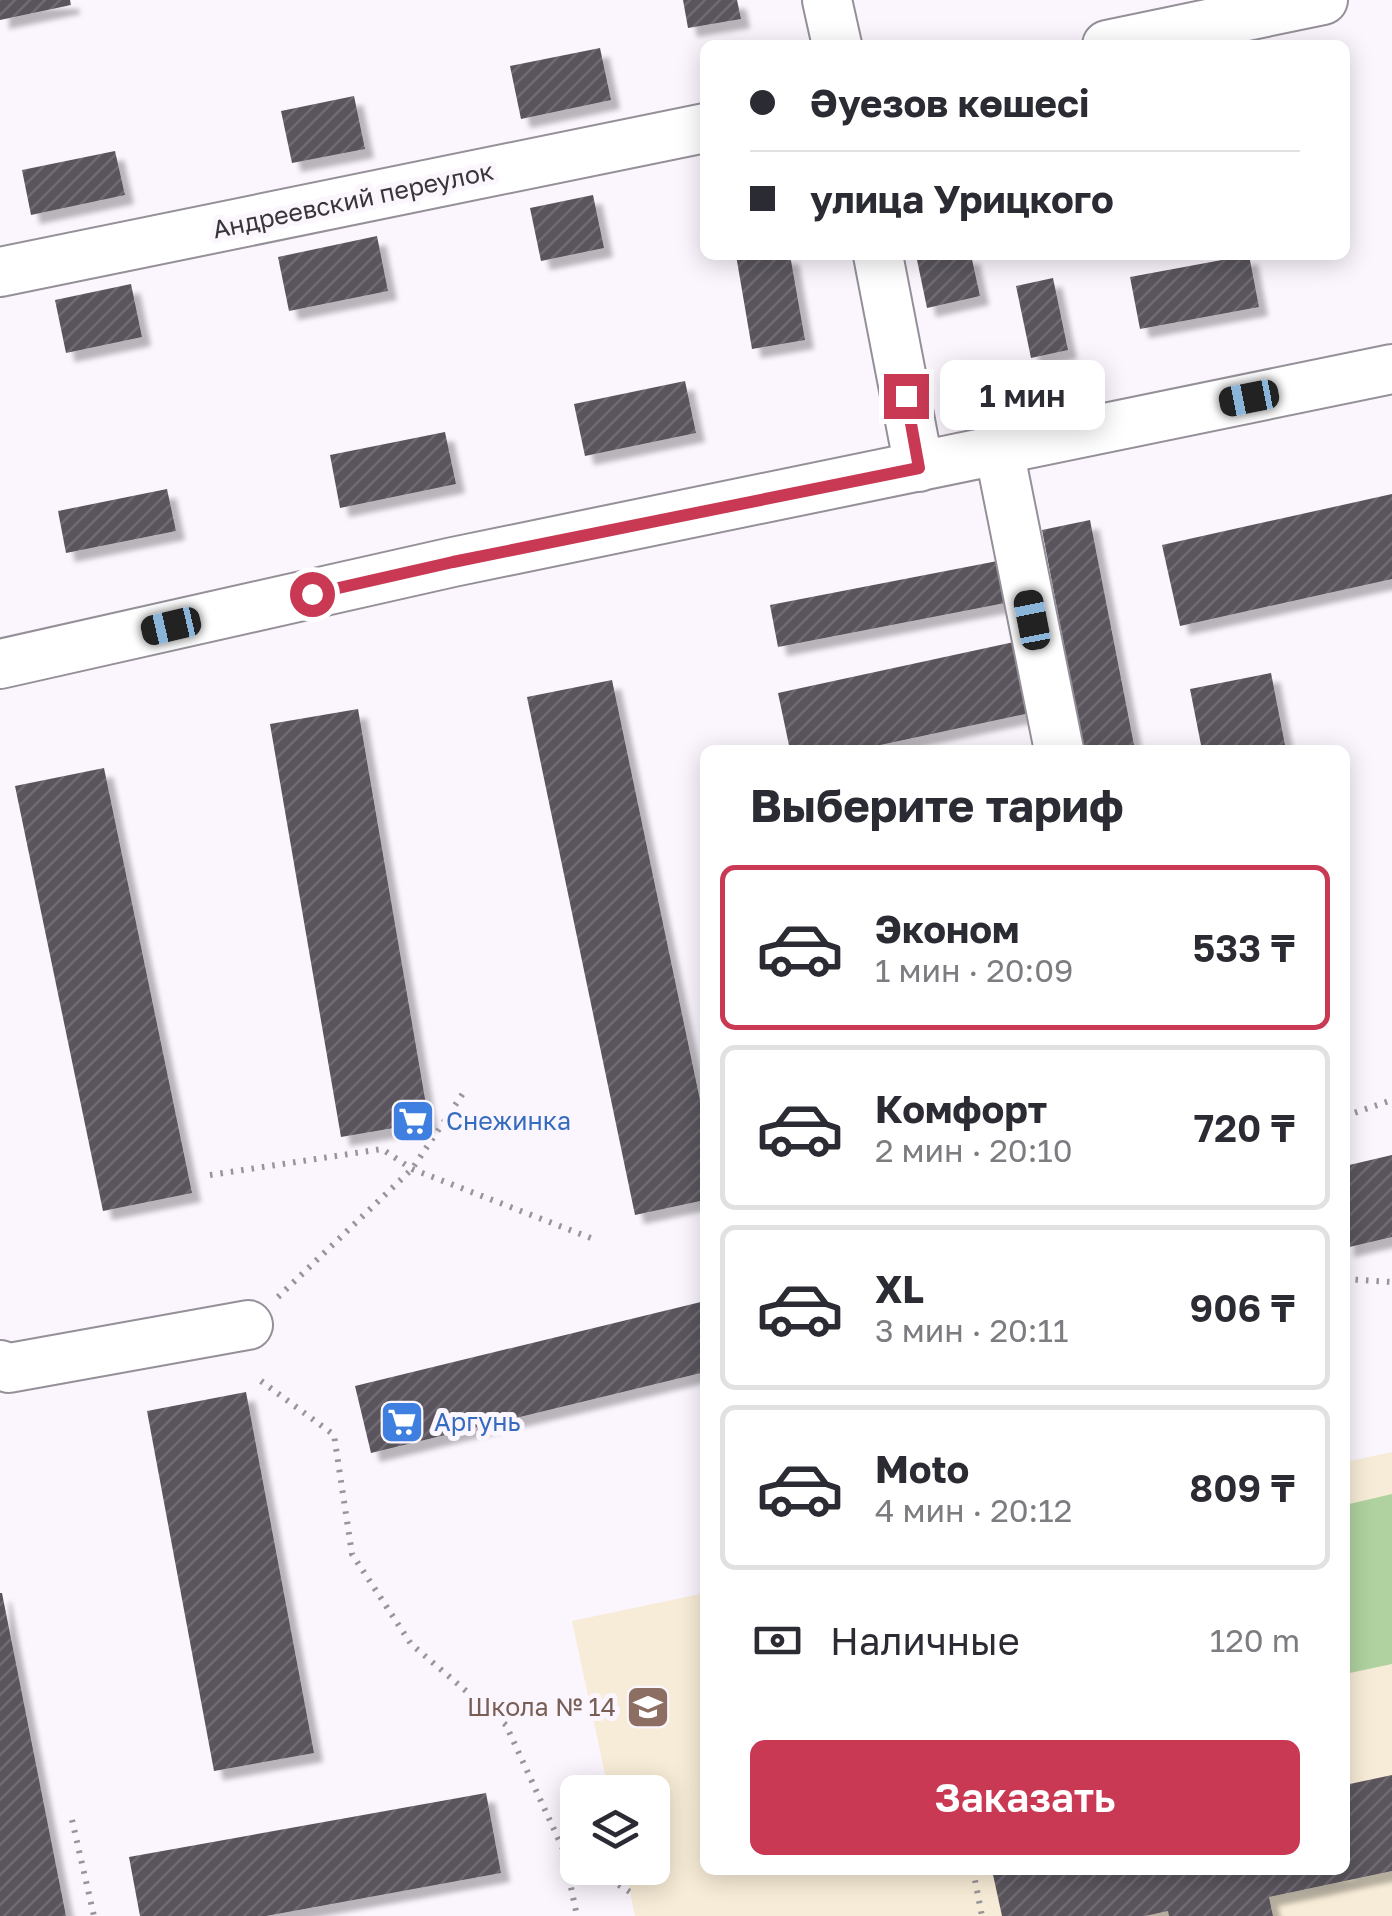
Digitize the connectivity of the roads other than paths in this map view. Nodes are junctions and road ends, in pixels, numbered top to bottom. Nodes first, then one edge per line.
1 (827, 0) edge
2 (1324, 0) edge
3 (836, 40) edge
4 (1130, 40) edge
5 (700, 129) edge
6 (879, 260) edge
7 (0, 272) edge
8 (1392, 368) edge
9 (999, 450) junction
10 (919, 468) junction
11 (0, 664) edge
12 (1058, 745) edge
13 (248, 1325) road end
14 (0, 1365) edge

1 - 3 street
2 - 4 street
5 - 7 street, Андреевский переулок
6 - 10 street
8 - 9 street
9 - 10 street
9 - 12 street
10 - 11 street
13 - 14 street

